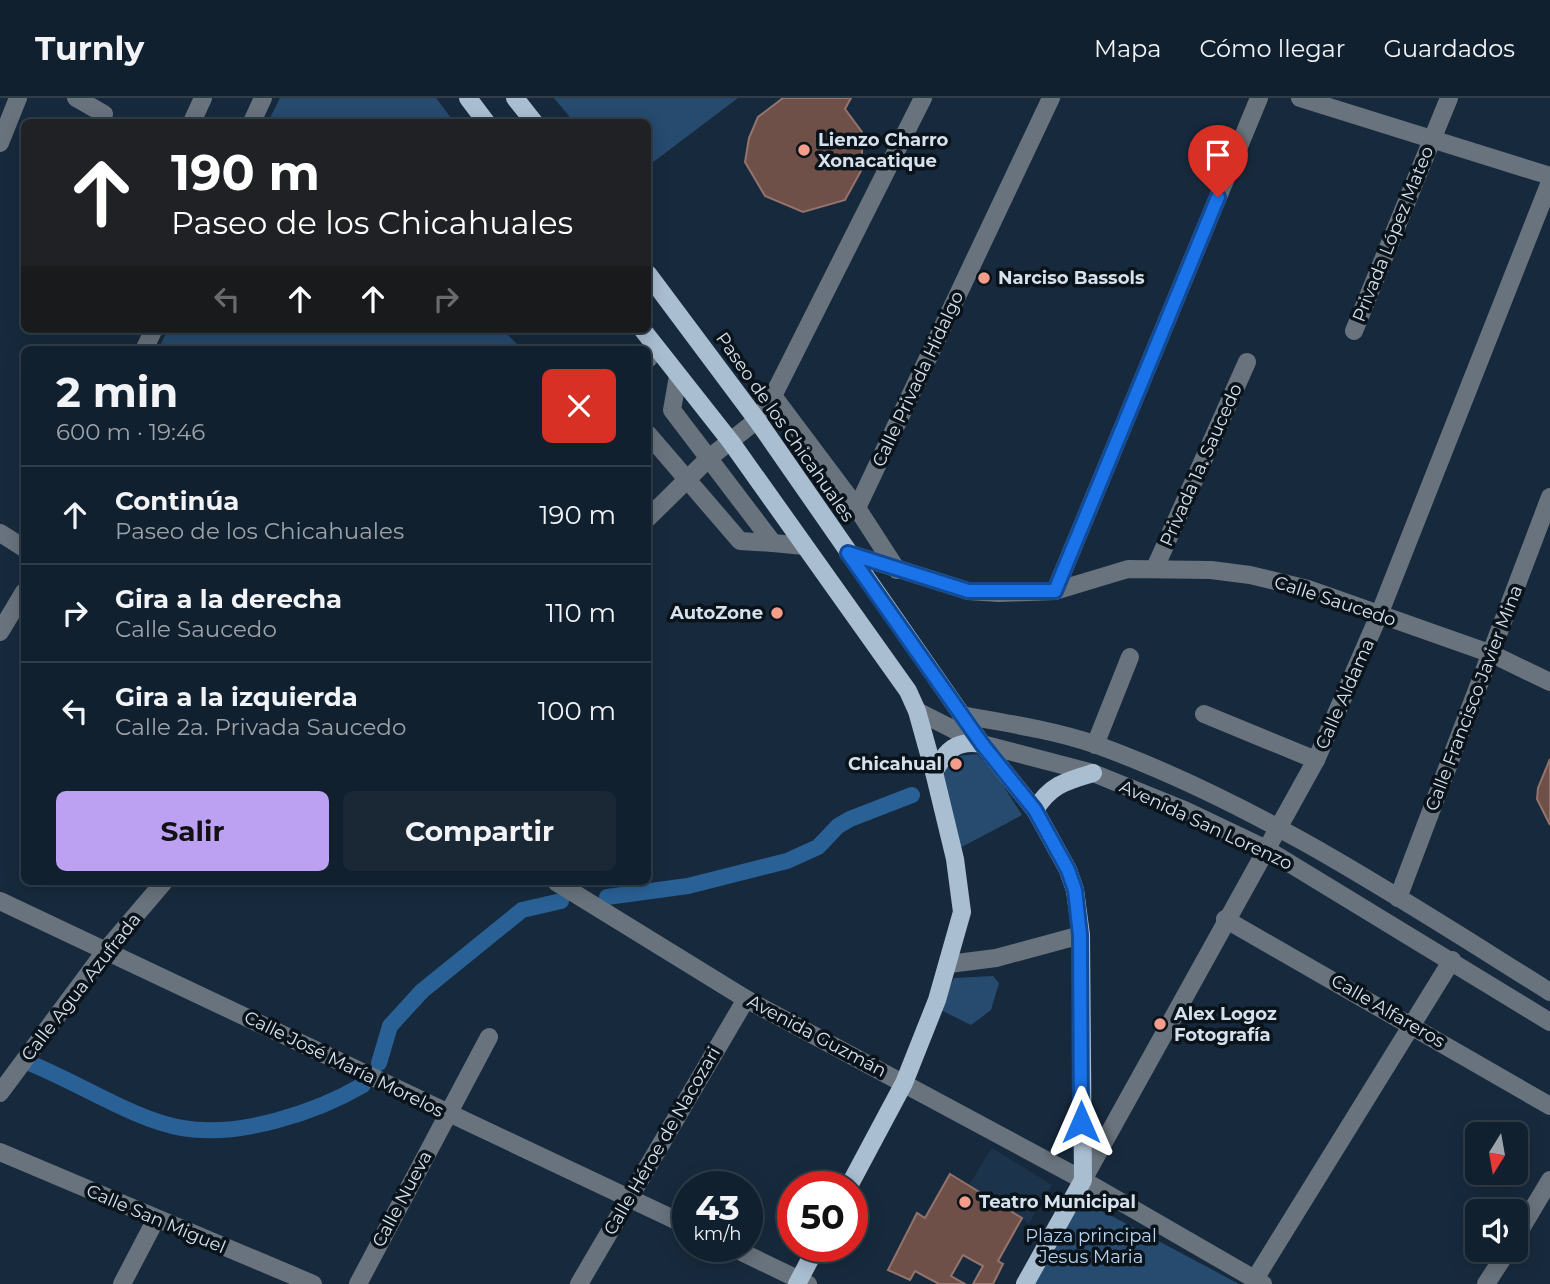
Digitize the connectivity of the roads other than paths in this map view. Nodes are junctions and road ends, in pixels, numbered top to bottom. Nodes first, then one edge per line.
1 (18, 98) edge
2 (76, 98) edge
3 (202, 98) edge
4 (263, 98) edge
5 (468, 98) edge
6 (516, 98) edge
7 (923, 98) edge
8 (1051, 98) edge
9 (1259, 98) edge
10 (1300, 98) edge
11 (1448, 98) edge
12 (105, 111) edge
13 (193, 119) edge
14 (253, 119) edge
15 (484, 119) edge
16 (532, 119) edge
17 (1433, 138) junction
18 (0, 143) edge
19 (1550, 176) edge
20 (1550, 182) edge
21 (651, 278) edge
22 (1354, 331) dead end
23 (652, 354) edge
24 (1247, 362) dead end
25 (678, 376) junction
26 (774, 396) junction
27 (758, 420) junction
28 (651, 437) edge
29 (731, 442) junction
30 (709, 458) junction
31 (688, 478) junction
32 (1550, 498) edge
33 (857, 508) junction
34 (651, 516) edge
35 (0, 533) edge
36 (773, 543) junction
37 (21, 546) edge
38 (804, 546) junction
39 (848, 553) junction
40 (1155, 568) junction
41 (897, 570) junction
42 (1055, 591) junction
43 (21, 597) edge
44 (1380, 615) junction
45 (0, 632) edge
46 (1492, 654) junction
47 (1129, 657) dead end
48 (939, 682) junction
49 (1550, 682) edge
50 (908, 691) junction
51 (917, 711) junction
52 (1204, 714) dead end
53 (961, 715) junction
54 (982, 744) junction
55 (1095, 745) junction
56 (1315, 760) junction
57 (934, 772) junction
58 (1093, 773) junction
59 (1035, 810) junction
60 (1278, 827) junction
61 (1266, 849) junction
62 (161, 885) edge
63 (561, 885) edge
64 (1398, 898) junction
65 (0, 901) edge
66 (1225, 919) junction
67 (1080, 935) junction
68 (106, 950) junction
69 (1452, 960) junction
70 (949, 964) junction
71 (1550, 992) edge
72 (746, 999) junction
73 (1550, 1022) edge
74 (1412, 1024) junction
75 (489, 1037) dead end
76 (904, 1083) junction
77 (0, 1093) edge
78 (1550, 1107) edge
79 (447, 1114) junction
80 (0, 1152) edge
81 (857, 1171) edge
82 (1083, 1180) junction
83 (1550, 1180) edge
84 (629, 1198) junction
85 (1528, 1217) edge
86 (672, 1218) edge
87 (156, 1219) junction
88 (761, 1262) edge
89 (811, 1262) edge
90 (1500, 1262) edge
91 (1259, 1282) edge
92 (802, 1283) edge
93 (122, 1284) edge
94 (313, 1284) edge
95 (358, 1284) edge
96 (579, 1284) edge
97 (1025, 1284) edge
98 (1486, 1284) edge

1 - 18 street
2 - 12 street
3 - 13 street
4 - 14 street
5 - 15 main road
6 - 16 main road
7 - 26 street
8 - 33 street, Calle Privada Hidalgo
9 - 42 street
10 - 17 street
11 - 17 street, Privada López Mateo
17 - 19 street
17 - 22 street, Privada López Mateo
20 - 44 street, Calle Aldama
21 - 27 main road, Paseo de los Chicahuales
23 - 25 main road
24 - 40 street, Privada 1a. Saucedo
25 - 29 main road
25 - 30 street
26 - 27 street
26 - 33 street, Paseo de los Chicahuales
27 - 29 street
27 - 39 main road, Paseo de los Chicahuales
28 - 31 street
29 - 30 street
29 - 38 main road
30 - 31 street
30 - 36 street
31 - 34 street
31 - 36 street
32 - 46 street, Calle Francisco Javier Mina
33 - 41 street, Paseo de los Chicahuales
35 - 37 street
36 - 38 street
38 - 50 main road
39 - 41 street, Calle Saucedo
39 - 48 main road, Paseo de los Chicahuales
40 - 42 street, Calle Saucedo
40 - 44 street, Calle Saucedo
41 - 42 street, Calle Saucedo
43 - 45 street
44 - 46 street, Calle Saucedo
44 - 56 street, Calle Aldama
46 - 49 street, Calle Saucedo
46 - 64 street, Calle Francisco Javier Mina
47 - 55 street
48 - 50 main road
48 - 53 main road, Paseo de los Chicahuales
50 - 51 main road
51 - 54 street, Avenida San Lorenzo
51 - 57 main road
52 - 56 street
53 - 54 main road, Paseo de los Chicahuales
53 - 55 street, Avenida San Lorenzo
54 - 57 main road
54 - 58 street, Avenida San Lorenzo
54 - 59 main road, Paseo de los Chicahuales
55 - 60 street, Avenida San Lorenzo
56 - 60 street, Calle Aldama
57 - 70 main road
58 - 59 main road
58 - 61 street, Avenida San Lorenzo
59 - 67 main road, Paseo de los Chicahuales
60 - 61 street, Calle Aldama
60 - 64 street, Avenida San Lorenzo
61 - 66 street, Calle Aldama
61 - 69 street, Avenida San Lorenzo
62 - 68 street, Calle Agua Azufrada
63 - 72 street, Avenida Guzmán
64 - 71 street, Avenida San Lorenzo
65 - 68 street, Calle José María Morelos
66 - 74 street, Calle Alfareros
66 - 82 street, Calle Aldama
67 - 70 street
67 - 82 main road, Paseo de los Chicahuales
68 - 77 street, Calle Agua Azufrada
68 - 79 street, Calle José María Morelos
69 - 73 street, Avenida San Lorenzo
69 - 74 street
70 - 76 main road
72 - 76 street, Avenida Guzmán
72 - 84 street, Calle Héroe de Nacozari
74 - 78 street, Calle Alfareros
74 - 91 street
75 - 79 street, Calle Nueva
76 - 81 main road
76 - 82 street, Avenida Guzmán
79 - 84 street, Calle José María Morelos
79 - 95 street, Calle Nueva
80 - 87 street, Calle San Miguel
82 - 91 street, Avenida Guzmán
82 - 97 main road
83 - 85 street
84 - 86 street, Calle José María Morelos
84 - 96 street, Calle Héroe de Nacozari
87 - 93 street
87 - 94 street, Calle San Miguel
88 - 92 street
89 - 92 main road
90 - 98 street

